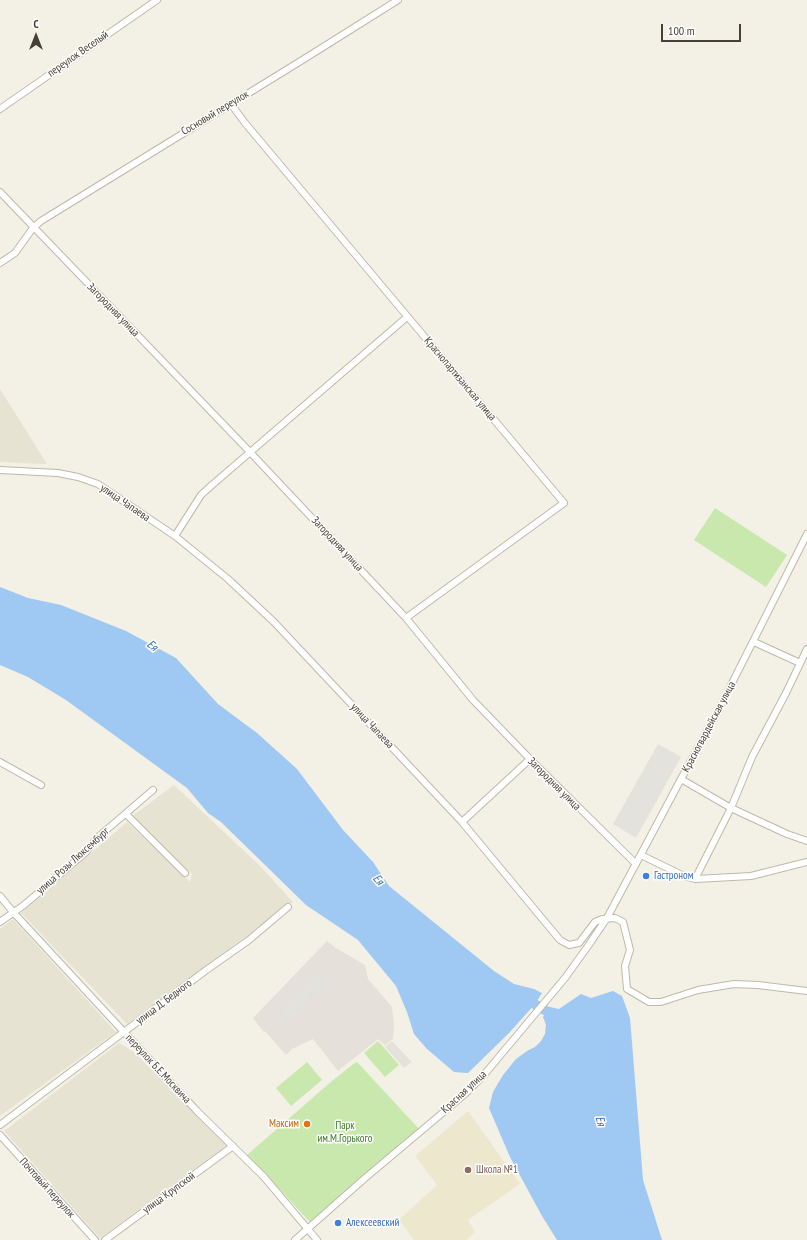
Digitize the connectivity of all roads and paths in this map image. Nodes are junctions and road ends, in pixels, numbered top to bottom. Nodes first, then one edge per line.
1 (157, 0) edge
2 (398, 0) edge
3 (231, 104) junction
4 (0, 109) edge
5 (0, 192) edge
6 (33, 228) junction
7 (0, 264) edge
8 (407, 316) junction
9 (250, 452) junction
10 (0, 470) edge
11 (807, 535) edge
12 (175, 536) junction
13 (406, 618) junction
14 (754, 642) junction
15 (807, 649) edge
16 (800, 663) junction
17 (530, 759) junction
18 (0, 762) edge
19 (681, 779) junction
20 (41, 785) dead end
21 (153, 790) dead end
22 (731, 808) junction
23 (126, 814) junction
24 (462, 822) junction
25 (807, 841) edge
26 (642, 855) junction
27 (807, 862) edge
28 (636, 864) junction
29 (185, 873) dead end
30 (695, 879) junction
31 (0, 896) edge
32 (288, 907) dead end
33 (13, 912) junction
34 (607, 918) junction
35 (0, 922) edge
36 (807, 992) edge
37 (124, 1032) junction
38 (0, 1125) edge
39 (0, 1135) edge
40 (233, 1146) junction
41 (308, 1228) junction
42 (94, 1240) edge
43 (105, 1240) edge
44 (295, 1240) edge
45 (318, 1240) edge

1 - 4 street, переулок Веселый
2 - 3 street, Сосновый переулок
3 - 6 street, Сосновый переулок
3 - 8 street, Краснопартизанская улица
5 - 6 street, Загородняя улица
6 - 7 street
6 - 9 street, Загородняя улица
8 - 9 street
8 - 13 street, Краснопартизанская улица
9 - 12 street
9 - 13 street, Загородняя улица
10 - 12 street, улица Чапаева
11 - 14 street, Красногвардейская улица
12 - 24 street, улица Чапаева
13 - 17 street, Загородняя улица
14 - 16 street
14 - 19 street, Красногвардейская улица
15 - 16 street
16 - 22 street
17 - 24 street
17 - 28 street, Загородняя улица
18 - 20 street
19 - 22 street
19 - 26 street, Красногвардейская улица
21 - 23 street, улица Розы Люксембург
22 - 25 street
22 - 30 street
23 - 29 street
23 - 33 street, улица Розы Люксембург
24 - 34 street, улица Чапаева
26 - 28 street, Красногвардейская улица
26 - 30 street
27 - 30 street
28 - 34 street, Красногвардейская улица
31 - 33 street, переулок Б.Е.Москвича
32 - 37 street, улица Д. Бедного
33 - 35 street, улица Розы Люксембург
33 - 37 street, переулок Б.Е.Москвича
34 - 36 street
34 - 41 street, Красная улица
37 - 38 street, улица Д. Бедного
37 - 40 street, переулок Б.Е.Москвича
39 - 42 street, Почтовый переулок
40 - 41 street, переулок Б.Е.Москвича
40 - 43 street, улица Крупской
41 - 44 street, Красная улица
41 - 45 street, переулок Б.Е.Москвича

